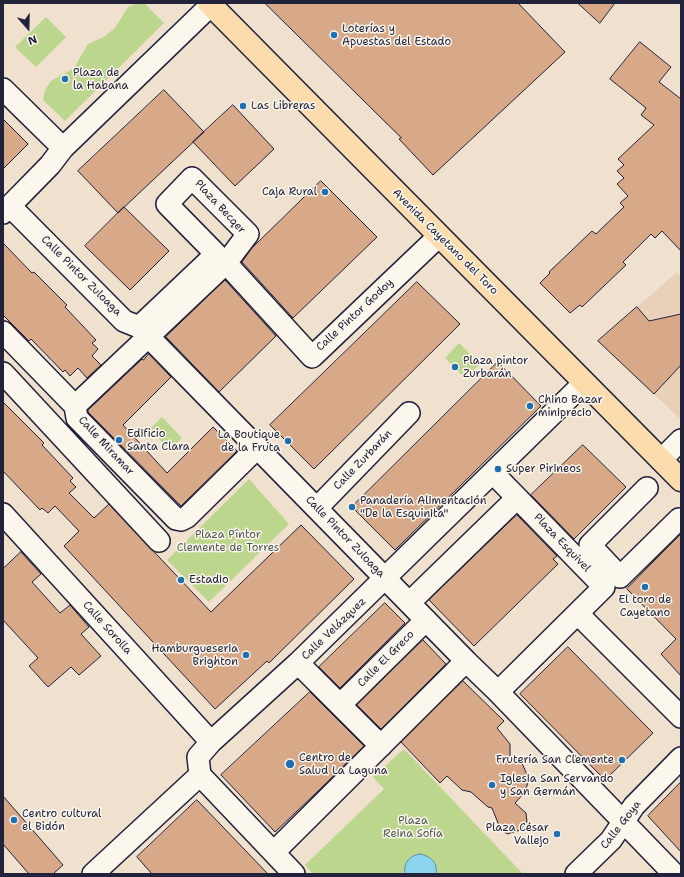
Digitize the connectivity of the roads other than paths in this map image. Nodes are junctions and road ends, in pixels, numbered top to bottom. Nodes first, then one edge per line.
1 (210, 4) edge
2 (3, 90) edge
3 (63, 148) junction
4 (7, 209) edge
5 (439, 236) junction
6 (226, 262) junction
7 (143, 331) junction
8 (3, 332) edge
9 (3, 372) edge
10 (584, 383) junction
11 (75, 406) junction
12 (409, 413) dead end
13 (681, 440) edge
14 (257, 448) junction
15 (660, 460) junction
16 (493, 473) junction
17 (681, 480) edge
18 (647, 488) dead end
19 (517, 498) junction
20 (317, 508) junction
21 (3, 514) edge
22 (679, 519) dead end
23 (159, 541) dead end
24 (385, 578) junction
25 (409, 603) junction
26 (578, 614) junction
27 (426, 620) junction
28 (466, 661) junction
29 (298, 663) junction
30 (498, 692) junction
31 (343, 702) junction
32 (681, 717) edge
33 (211, 742) junction
34 (381, 746) junction
35 (681, 758) edge
36 (200, 775) junction
37 (624, 821) junction
38 (274, 852) junction
39 (93, 874) edge
40 (294, 874) edge
41 (576, 874) edge
42 (674, 874) edge

1 - 3 street
1 - 5 main road, Avenida Cayetano del Toro
2 - 3 street
3 - 4 street
4 - 7 street, Calle Pintor Zuloaga
5 - 6 street, Calle Pintor Godoy
5 - 10 main road, Avenida Cayetano del Toro
6 - 7 street, Plaza Becqer
6 - 7 street, Plaza Becqer
7 - 11 street
7 - 14 street, Calle Pintor Zuloaga
8 - 11 street, Calle Miramar
9 - 23 street
10 - 15 main road, Avenida Cayetano del Toro
10 - 16 street, Calle Velázquez
11 - 14 street, Calle Miramar
12 - 20 street, Calle Zurbarán
13 - 15 street
14 - 20 street, Calle Pintor Zuloaga
15 - 17 main road, Avenida Cayetano del Toro
16 - 19 street, Plaza Esquivel
16 - 24 street, Calle Velázquez
18 - 22 street
19 - 25 street
19 - 26 street, Plaza Esquivel
20 - 24 street, Calle Pintor Zuloaga
21 - 33 street, Calle Sorolla
24 - 25 street, Calle Pintor Zuloaga
24 - 29 street, Calle Velázquez
25 - 27 street, Calle Pintor Zuloaga
26 - 30 street, Plaza Esquivel
26 - 32 street
27 - 28 street, Calle Pintor Zuloaga
27 - 31 street, Calle El Greco
28 - 30 street, Calle Pintor Zuloaga
28 - 34 street
29 - 31 street
29 - 33 street, Calle Velázquez
30 - 37 street, Calle Pintor Zuloaga
31 - 34 street
33 - 36 street, Calle Velázquez
34 - 38 street
35 - 37 street, Calle Goya
36 - 38 street
36 - 39 street
37 - 41 street, Calle Goya
37 - 42 street, Calle Pintor Zuloaga
38 - 40 street

